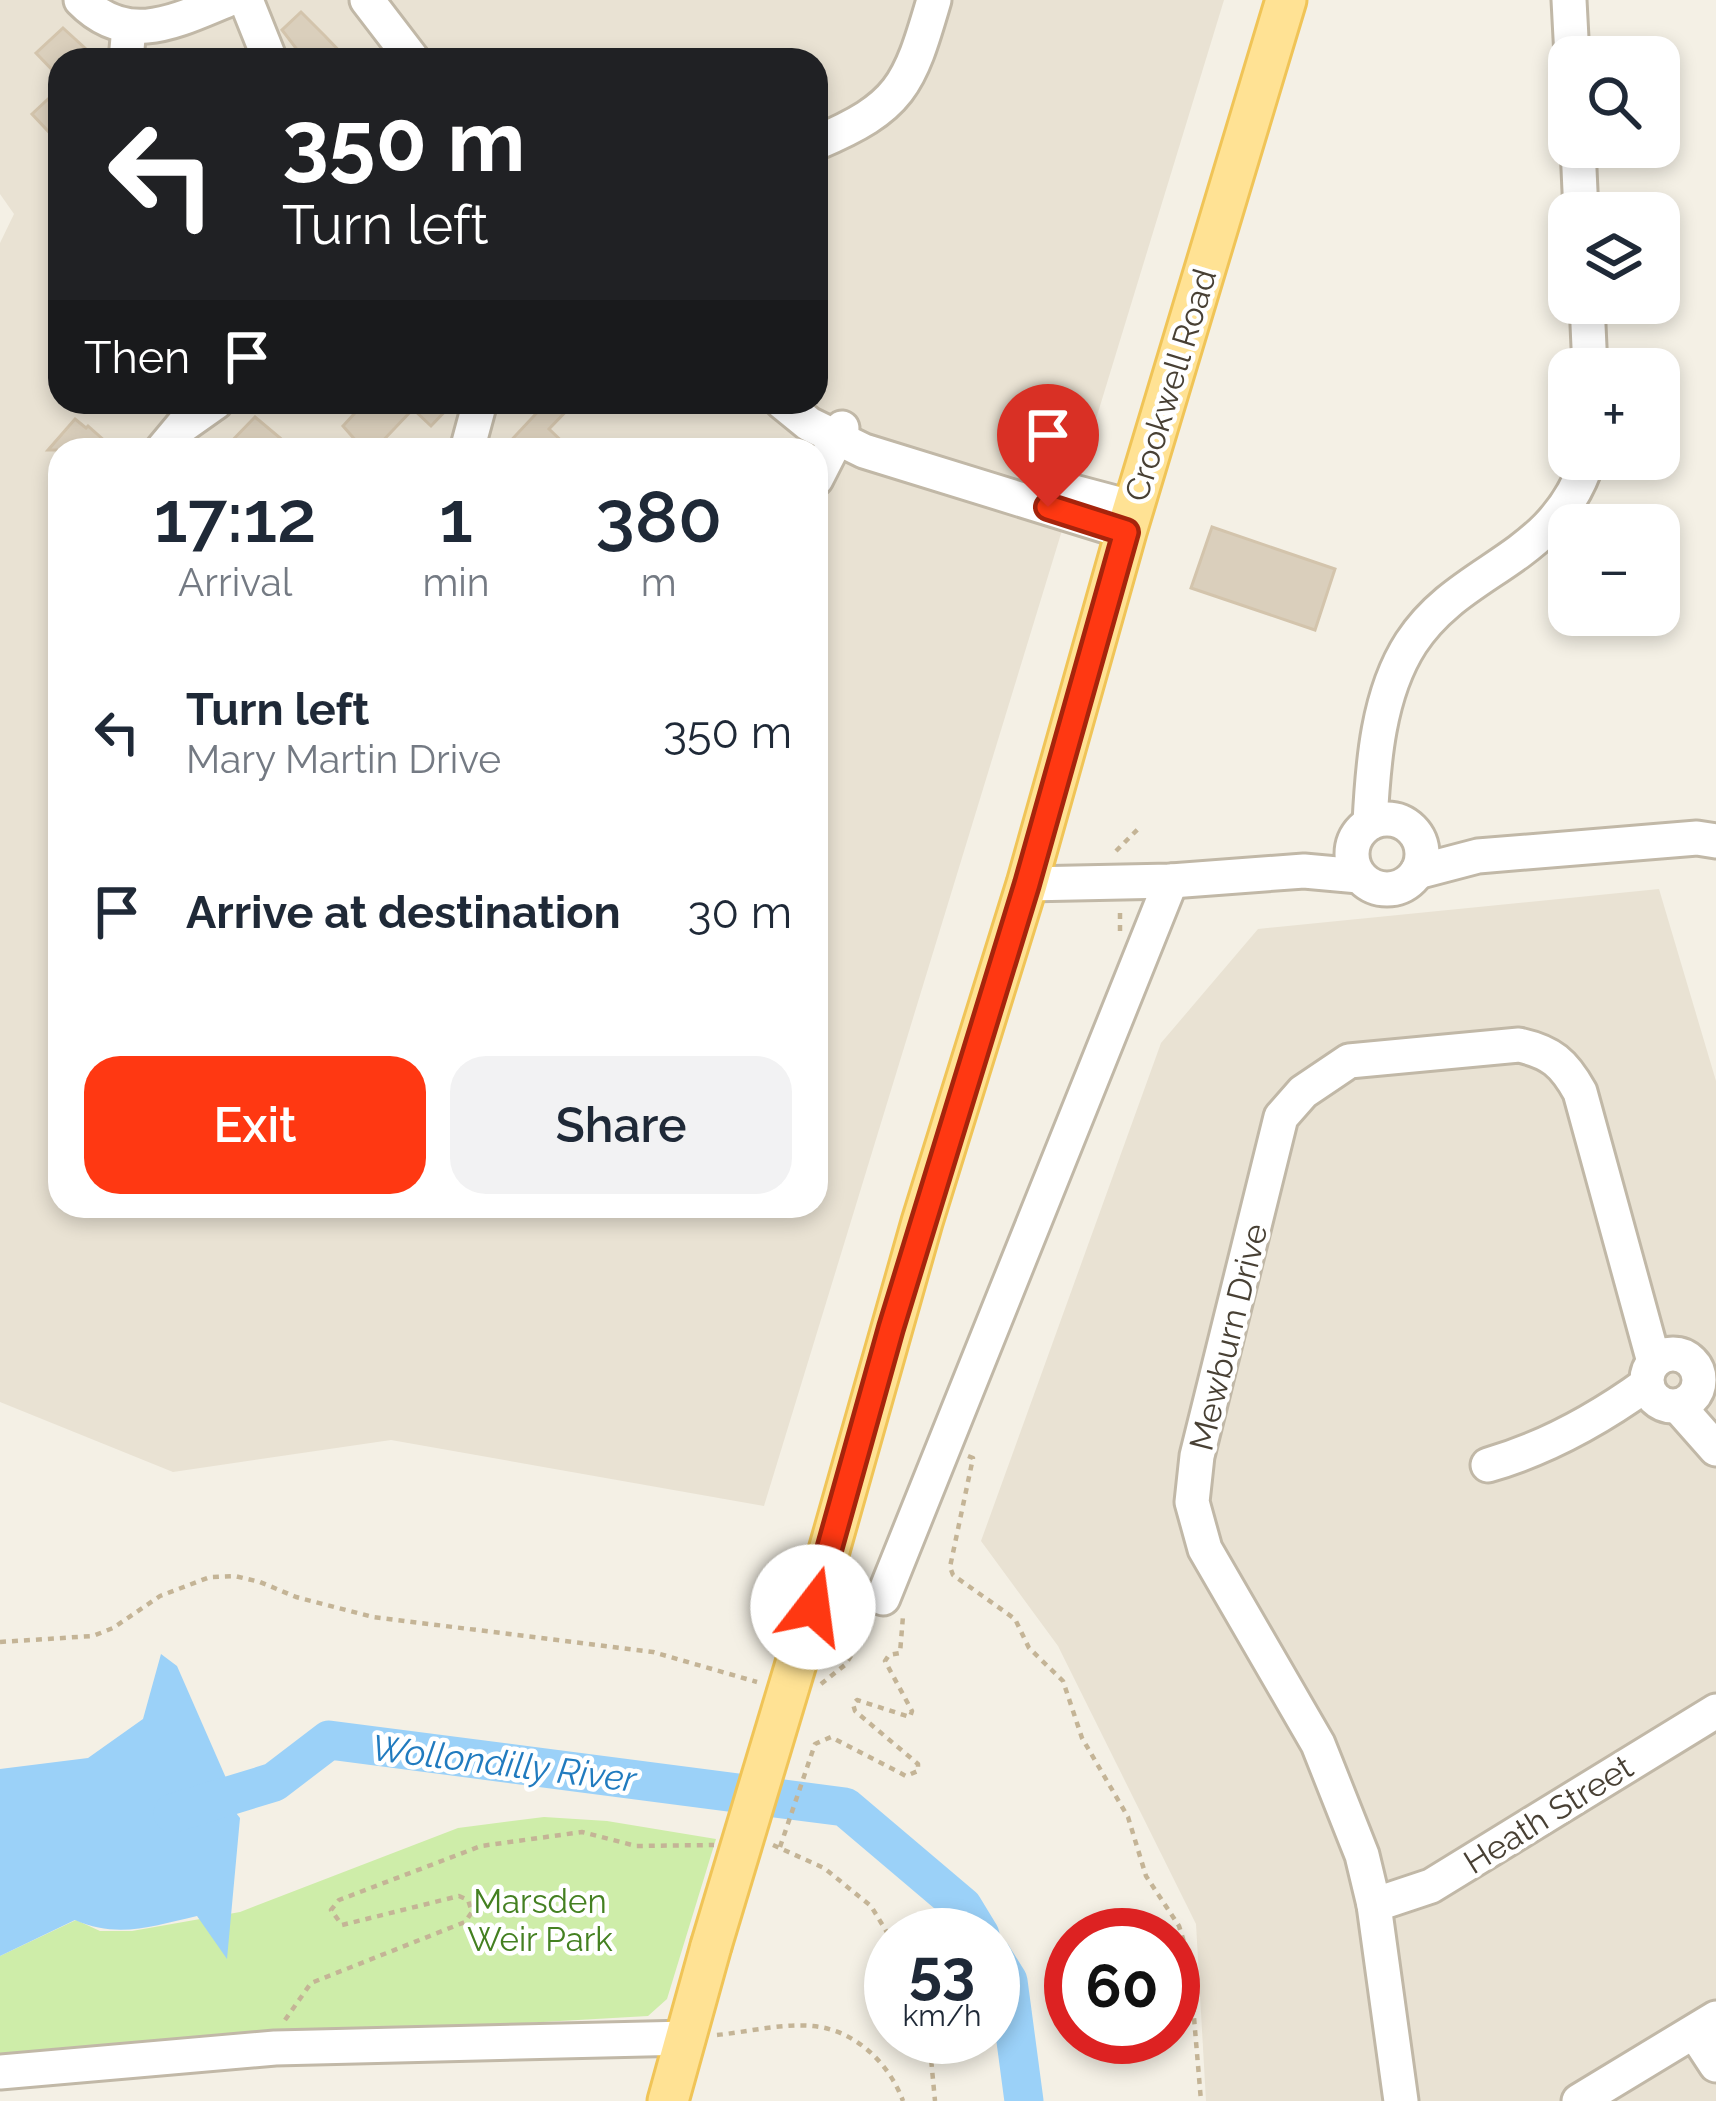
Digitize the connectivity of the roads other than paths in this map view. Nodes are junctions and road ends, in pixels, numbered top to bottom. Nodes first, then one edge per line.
1 (81, 0) edge
2 (227, 0) edge
3 (246, 0) edge
4 (367, 0) edge
5 (934, 0) edge
6 (1286, 0) edge
7 (1569, 0) edge
8 (1571, 36) edge
9 (127, 43) edge
10 (265, 48) edge
11 (404, 48) edge
12 (828, 137) edge
13 (199, 414) edge
14 (803, 414) edge
15 (814, 414) edge
16 (839, 434) junction
17 (172, 438) edge
18 (828, 456) edge
19 (1581, 480) edge
20 (1130, 520) junction
21 (1375, 759) junction
22 (1411, 830) junction
23 (1362, 831) junction
24 (1710, 837) edge
25 (1478, 856) junction
26 (1304, 871) junction
27 (1417, 872) junction
28 (1359, 876) junction
29 (1171, 881) junction
30 (1027, 884) junction
31 (1681, 1387) edge
32 (1488, 1465) dead end
33 (883, 1598) road end
34 (1716, 1711) edge
35 (1374, 1905) junction
36 (1706, 2025) edge
37 (688, 2038) junction
38 (1716, 2065) edge
39 (0, 2072) edge
40 (668, 2101) edge
41 (1401, 2101) edge
42 (1579, 2101) edge

1 - 9 street
2 - 9 street
3 - 10 street
4 - 11 street
5 - 12 street
6 - 20 main road, Crookwell Road
7 - 8 street
13 - 17 street
14 - 16 street
15 - 16 street
16 - 18 street
16 - 20 street
19 - 21 street
20 - 30 main road, Crookwell Road
21 - 22 street
21 - 23 street
22 - 23 street
22 - 25 street
22 - 27 street
23 - 26 street
23 - 28 street
24 - 25 street
25 - 27 street
26 - 28 street
26 - 29 street
27 - 28 street
29 - 30 street
29 - 33 street
30 - 37 main road, Crookwell Road, bridge
31 - 32 street
31 - 35 street, Mewburn Drive
34 - 35 street, Heath Street
35 - 41 street, Mewburn Drive
36 - 38 street
36 - 42 street
37 - 39 street
37 - 40 main road, Crookwell Road

